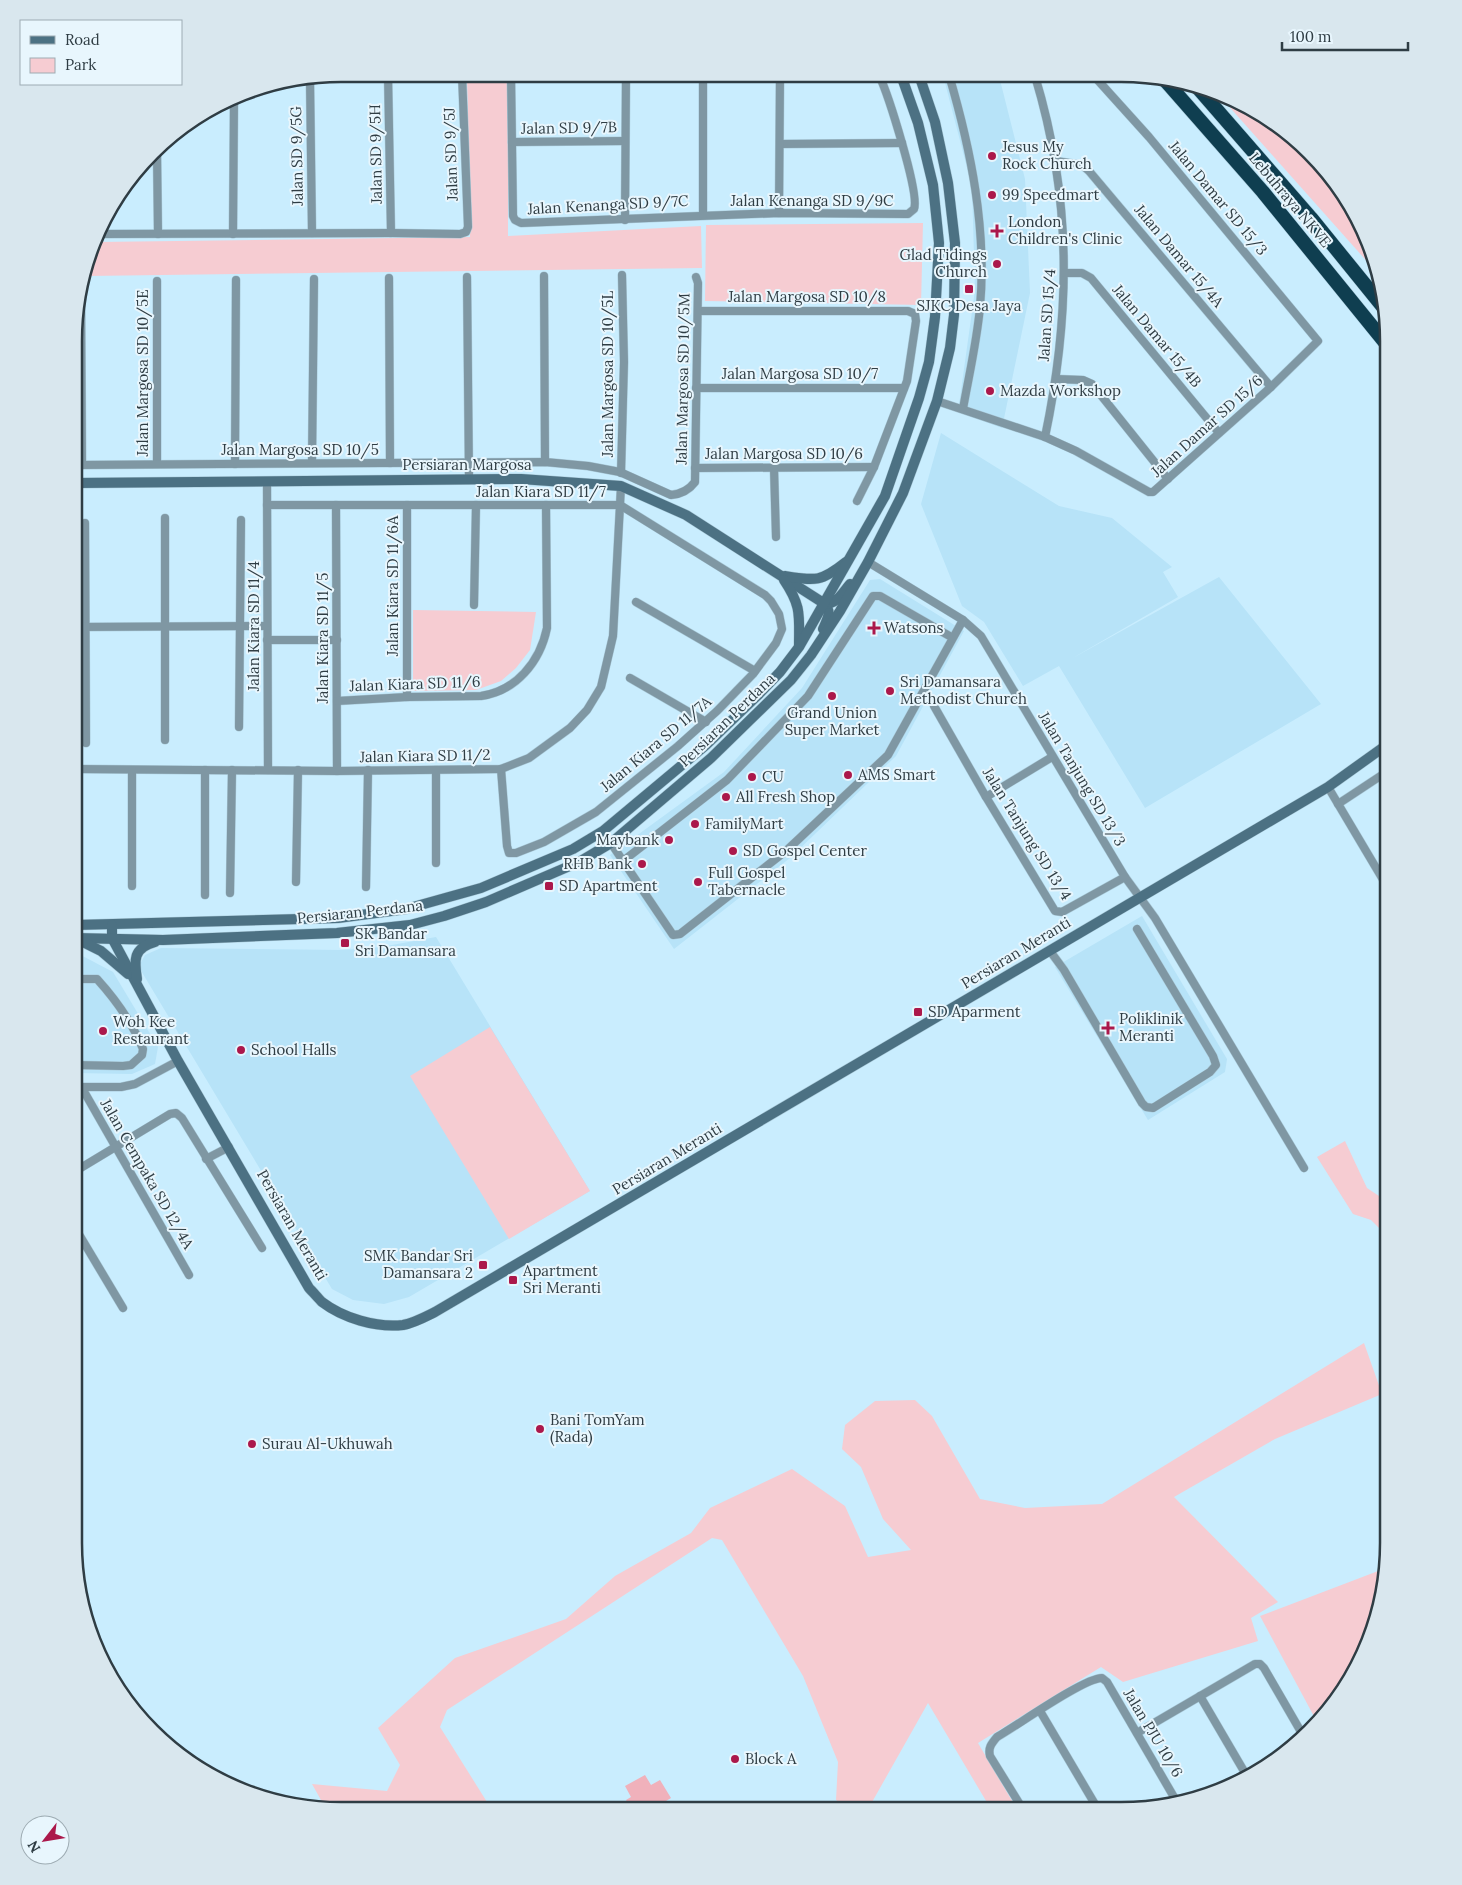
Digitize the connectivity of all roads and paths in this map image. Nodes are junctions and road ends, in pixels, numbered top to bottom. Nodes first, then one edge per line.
1 (390, 82) edge
2 (462, 82) edge
3 (511, 82) edge
4 (626, 82) edge
5 (703, 82) edge
6 (780, 82) edge
7 (882, 82) edge
8 (903, 82) edge
9 (922, 82) edge
10 (951, 82) edge
11 (1036, 82) edge
12 (1099, 82) edge
13 (310, 85) edge
14 (1171, 87) edge
15 (1207, 98) edge
16 (234, 106) edge
17 (625, 141) junction
18 (512, 142) junction
19 (902, 143) junction
20 (780, 144) junction
21 (158, 158) edge
22 (1056, 161) junction
23 (948, 183) junction
24 (933, 185) junction
25 (779, 213) junction
26 (703, 215) junction
27 (625, 220) junction
28 (312, 233) junction
29 (391, 233) junction
30 (106, 234) edge
31 (158, 234) junction
32 (233, 234) junction
33 (1065, 274) junction
34 (622, 275) dead end
35 (544, 276) dead end
36 (467, 277) dead end
37 (696, 277) dead end
38 (389, 278) dead end
39 (314, 279) dead end
40 (236, 280) dead end
41 (156, 281) dead end
42 (1376, 298) edge
43 (698, 311) junction
44 (1380, 336) edge
45 (1318, 341) joint
46 (1056, 379) junction
47 (1271, 387) junction
48 (696, 388) junction
49 (904, 388) junction
50 (937, 401) junction
51 (963, 408) junction
52 (1220, 433) junction
53 (1045, 437) junction
54 (468, 462) junction
55 (545, 462) junction
56 (312, 463) junction
57 (390, 463) junction
58 (157, 464) junction
59 (234, 464) junction
60 (82, 465) edge
61 (874, 467) junction
62 (695, 468) junction
63 (774, 468) junction
64 (621, 473) junction
65 (1168, 479) junction
66 (469, 480) junction
67 (267, 482) junction
68 (695, 482) joint
69 (82, 483) edge
70 (621, 486) junction
71 (858, 501) dead end
72 (267, 505) junction
73 (336, 505) junction
74 (407, 505) junction
75 (476, 505) junction
76 (546, 505) junction
77 (620, 506) junction
78 (165, 518) dead end
79 (240, 520) dead end
80 (85, 523) dead end
81 (776, 537) dead end
82 (850, 559) junction
83 (865, 566) junction
84 (780, 575) junction
85 (636, 602) dead end
86 (825, 604) junction
87 (474, 605) dead end
88 (779, 614) joint
89 (963, 620) junction
90 (164, 626) junction
91 (240, 626) junction
92 (267, 626) junction
93 (85, 627) junction
94 (953, 638) junction
95 (267, 640) junction
96 (337, 640) junction
97 (799, 647) junction
98 (811, 655) junction
99 (755, 671) junction
100 (630, 678) dead end
101 (408, 698) junction
102 (337, 702) junction
103 (934, 706) dead end
104 (706, 722) junction
105 (239, 727) dead end
106 (164, 740) dead end
107 (86, 743) dead end
108 (1380, 750) edge
109 (1052, 757) junction
110 (82, 769) edge
111 (501, 769) junction
112 (132, 770) junction
113 (205, 770) junction
114 (232, 770) junction
115 (268, 770) junction
116 (298, 770) junction
117 (368, 770) junction
118 (436, 770) junction
119 (337, 771) junction
120 (1380, 776) edge
121 (1328, 787) junction
122 (986, 797) junction
123 (1338, 804) junction
124 (611, 844) junction
125 (623, 861) junction
126 (436, 862) dead end
127 (1380, 875) edge
128 (1124, 877) junction
129 (296, 882) dead end
130 (132, 886) dead end
131 (366, 887) dead end
132 (230, 893) dead end
133 (205, 895) dead end
134 (1139, 897) junction
135 (82, 925) edge
136 (112, 925) junction
137 (1137, 929) dead end
138 (82, 938) edge
139 (112, 938) junction
140 (163, 940) junction
141 (82, 941) edge
142 (1050, 951) junction
143 (82, 979) edge
144 (139, 986) junction
145 (178, 1061) junction
146 (82, 1065) edge
147 (82, 1087) edge
148 (82, 1093) edge
149 (229, 1146) junction
150 (115, 1147) junction
151 (206, 1159) junction
152 (82, 1167) edge
153 (1304, 1168) dead end
154 (82, 1239) edge
155 (262, 1248) dead end
156 (189, 1275) dead end
157 (123, 1308) dead end
158 (1200, 1696) junction
159 (1040, 1711) junction
160 (1300, 1730) edge
161 (1136, 1733) junction
162 (1244, 1771) edge
163 (1174, 1797) edge
164 (1018, 1802) edge
165 (1094, 1802) edge

1 - 29 street, Jalan SD 9/5H
2 - 29 street, Jalan SD 9/5J
3 - 18 street
4 - 17 street
5 - 26 street
6 - 20 street
7 - 19 street
8 - 24 main road, Persiaran Perdana
9 - 23 main road, Persiaran Perdana
10 - 51 street
11 - 22 street, Jalan SD 15/4
12 - 45 street, Jalan Damar SD 15/3
13 - 28 street, Jalan SD 9/5G
14 - 44 highway, Lebuhraya NKVE
15 - 42 highway, Lebuhraya NKVE
16 - 32 street
17 - 18 street, Jalan SD 9/7B
17 - 27 street
18 - 27 street, Jalan Kenanga SD 9/7C
19 - 20 street
19 - 25 street, Jalan Kenanga SD 9/9C
20 - 25 street
21 - 31 street
22 - 33 street, Jalan SD 15/4
22 - 47 street, Jalan Damar 15/4A
23 - 24 main road
23 - 50 main road, Persiaran Perdana
24 - 82 main road, Persiaran Perdana
25 - 26 street, Jalan Kenanga SD 9/9C
26 - 27 street, Jalan Kenanga SD 9/7C
28 - 29 street
28 - 32 street
30 - 31 street
31 - 32 street
33 - 46 street, Jalan SD 15/4
33 - 52 street, Jalan Damar 15/4B
34 - 64 street, Jalan Margosa SD 10/5L
35 - 55 street
36 - 54 street
37 - 43 street, Jalan Margosa SD 10/5M
38 - 57 street
39 - 56 street
40 - 59 street
41 - 58 street, Jalan Margosa SD 10/5E
43 - 48 street, Jalan Margosa SD 10/5M
43 - 49 street, Jalan Margosa SD 10/8
45 - 47 street, Jalan Damar SD 15/6
46 - 53 street, Jalan SD 15/4
46 - 65 street
47 - 52 street, Jalan Damar SD 15/6
48 - 49 street, Jalan Margosa SD 10/7
48 - 62 street, Jalan Margosa SD 10/5M
49 - 61 street
50 - 51 street, Jalan Damar SD 15/6
50 - 83 main road, Persiaran Perdana
51 - 53 street, Jalan Damar SD 15/6
52 - 65 street, Jalan Damar SD 15/6
53 - 65 street, Jalan Damar SD 15/6
54 - 55 street, Jalan Margosa SD 10/5
54 - 57 street, Jalan Margosa SD 10/5
54 - 66 street
55 - 64 street, Jalan Margosa SD 10/5
56 - 57 street, Jalan Margosa SD 10/5
56 - 59 street, Jalan Margosa SD 10/5
58 - 59 street, Jalan Margosa SD 10/5
58 - 60 street, Jalan Margosa SD 10/5
61 - 63 street, Jalan Margosa SD 10/6
61 - 71 street
62 - 63 street, Jalan Margosa SD 10/6
62 - 68 street, Jalan Margosa SD 10/5M
63 - 81 street
64 - 68 street, Jalan Margosa SD 10/5
66 - 67 main road, Persiaran Margosa
66 - 70 main road, Persiaran Margosa
67 - 69 main road, Persiaran Margosa
67 - 72 street, Jalan Kiara SD 11/4
70 - 77 street, Jalan Kiara SD 11/2
70 - 84 main road, Persiaran Margosa
72 - 73 street, Jalan Kiara SD 11/7
72 - 92 street, Jalan Kiara SD 11/4
73 - 74 street, Jalan Kiara SD 11/7
73 - 96 street, Jalan Kiara SD 11/5
74 - 75 street, Jalan Kiara SD 11/7
74 - 101 street, Jalan Kiara SD 11/6A
75 - 76 street, Jalan Kiara SD 11/7
75 - 87 street
76 - 77 street, Jalan Kiara SD 11/7
76 - 101 street, Jalan Kiara SD 11/6
77 - 88 street, Jalan Kiara SD 11/7
77 - 111 street, Jalan Kiara SD 11/2
78 - 90 street
79 - 91 street
80 - 93 street
82 - 84 main road
82 - 86 main road, Persiaran Perdana
83 - 86 main road
83 - 89 street, Jalan Tanjung SD 13/3
83 - 98 main road, Persiaran Perdana
84 - 86 main road, Persiaran Margosa
84 - 97 main road
85 - 99 street
86 - 97 main road, Persiaran Perdana
86 - 98 main road
88 - 99 street, Jalan Kiara SD 11/7A
89 - 94 street
89 - 109 street, Jalan Tanjung SD 13/3
90 - 91 street
90 - 93 street
90 - 106 street
91 - 92 street
91 - 105 street
92 - 95 street, Jalan Kiara SD 11/4
93 - 107 street
94 - 125 street
94 - 125 street
95 - 96 street
95 - 115 street, Jalan Kiara SD 11/4
96 - 102 street, Jalan Kiara SD 11/5
97 - 136 main road, Persiaran Perdana
98 - 124 main road, Persiaran Perdana
99 - 104 street, Jalan Kiara SD 11/7A
100 - 104 street
101 - 102 street, Jalan Kiara SD 11/6
102 - 119 street, Jalan Kiara SD 11/5
103 - 122 street, Jalan Tanjung SD 13/4
104 - 111 street, Jalan Kiara SD 11/7A
108 - 121 main road, Persiaran Meranti
109 - 122 street
109 - 128 street, Jalan Tanjung SD 13/3
110 - 112 street, Jalan Kiara SD 11/2
111 - 118 street, Jalan Kiara SD 11/2
112 - 113 street, Jalan Kiara SD 11/2
112 - 130 street
113 - 114 street, Jalan Kiara SD 11/2
113 - 133 street
114 - 115 street, Jalan Kiara SD 11/2
114 - 132 street
115 - 116 street, Jalan Kiara SD 11/2
116 - 119 street, Jalan Kiara SD 11/2
116 - 129 street
117 - 118 street, Jalan Kiara SD 11/2
117 - 119 street, Jalan Kiara SD 11/2
117 - 131 street
118 - 126 street
120 - 123 street
121 - 123 street
121 - 134 main road, Persiaran Meranti
122 - 128 street, Jalan Tanjung SD 13/4
123 - 127 street
124 - 125 street
124 - 140 main road, Persiaran Perdana
128 - 134 street, Jalan Tanjung SD 13/3
134 - 142 main road, Persiaran Meranti
134 - 153 street, Jalan Tanjung SD 13/3
135 - 136 main road, Persiaran Perdana
136 - 139 main road, Persiaran Meranti
137 - 142 street
138 - 139 main road, Persiaran Perdana
139 - 140 main road, Persiaran Perdana
139 - 144 main road, Persiaran Meranti
140 - 144 main road
141 - 144 main road
142 - 149 main road, Persiaran Meranti
143 - 146 street
144 - 145 main road, Persiaran Meranti
145 - 147 street
145 - 149 main road, Persiaran Meranti
148 - 150 street, Jalan Cempaka SD 12/4A
149 - 151 street
150 - 151 street
150 - 152 street
150 - 156 street, Jalan Cempaka SD 12/4A
151 - 155 street
154 - 157 street
158 - 160 street
158 - 161 street
158 - 162 street
159 - 161 street, Jalan PJU 10/6
159 - 164 street
159 - 165 street
161 - 163 street, Jalan PJU 10/6

